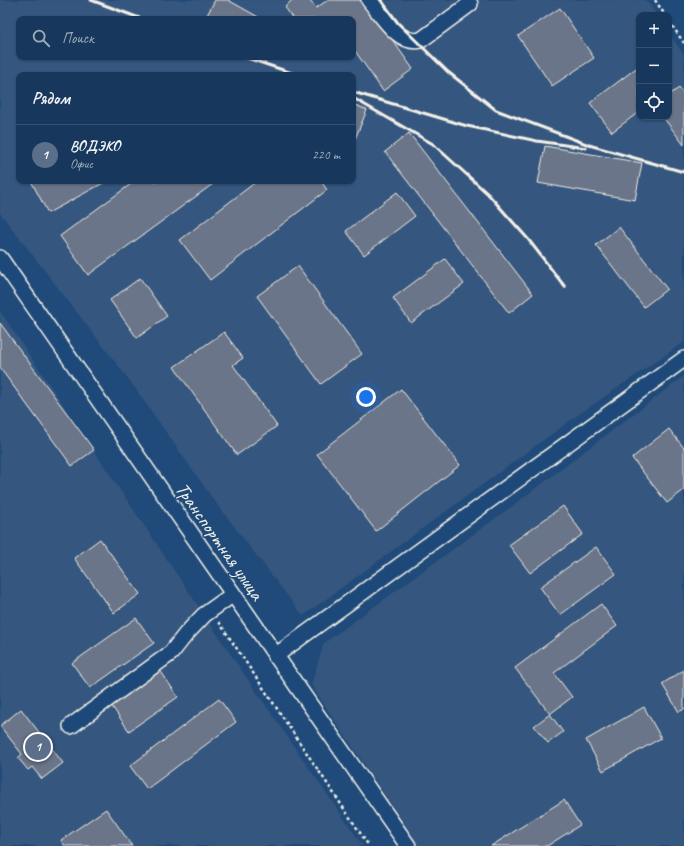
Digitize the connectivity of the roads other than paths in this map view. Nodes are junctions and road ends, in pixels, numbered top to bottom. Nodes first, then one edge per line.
1 (369, 0) edge
2 (470, 4) dead end
3 (0, 258) edge
4 (684, 359) edge
5 (232, 595) junction
6 (275, 656) junction
7 (70, 726) dead end
8 (408, 846) edge

1 - 2 street
3 - 5 street, Транспортная улица
4 - 6 street
5 - 6 street, Транспортная улица
5 - 7 street
6 - 8 street, Транспортная улица

